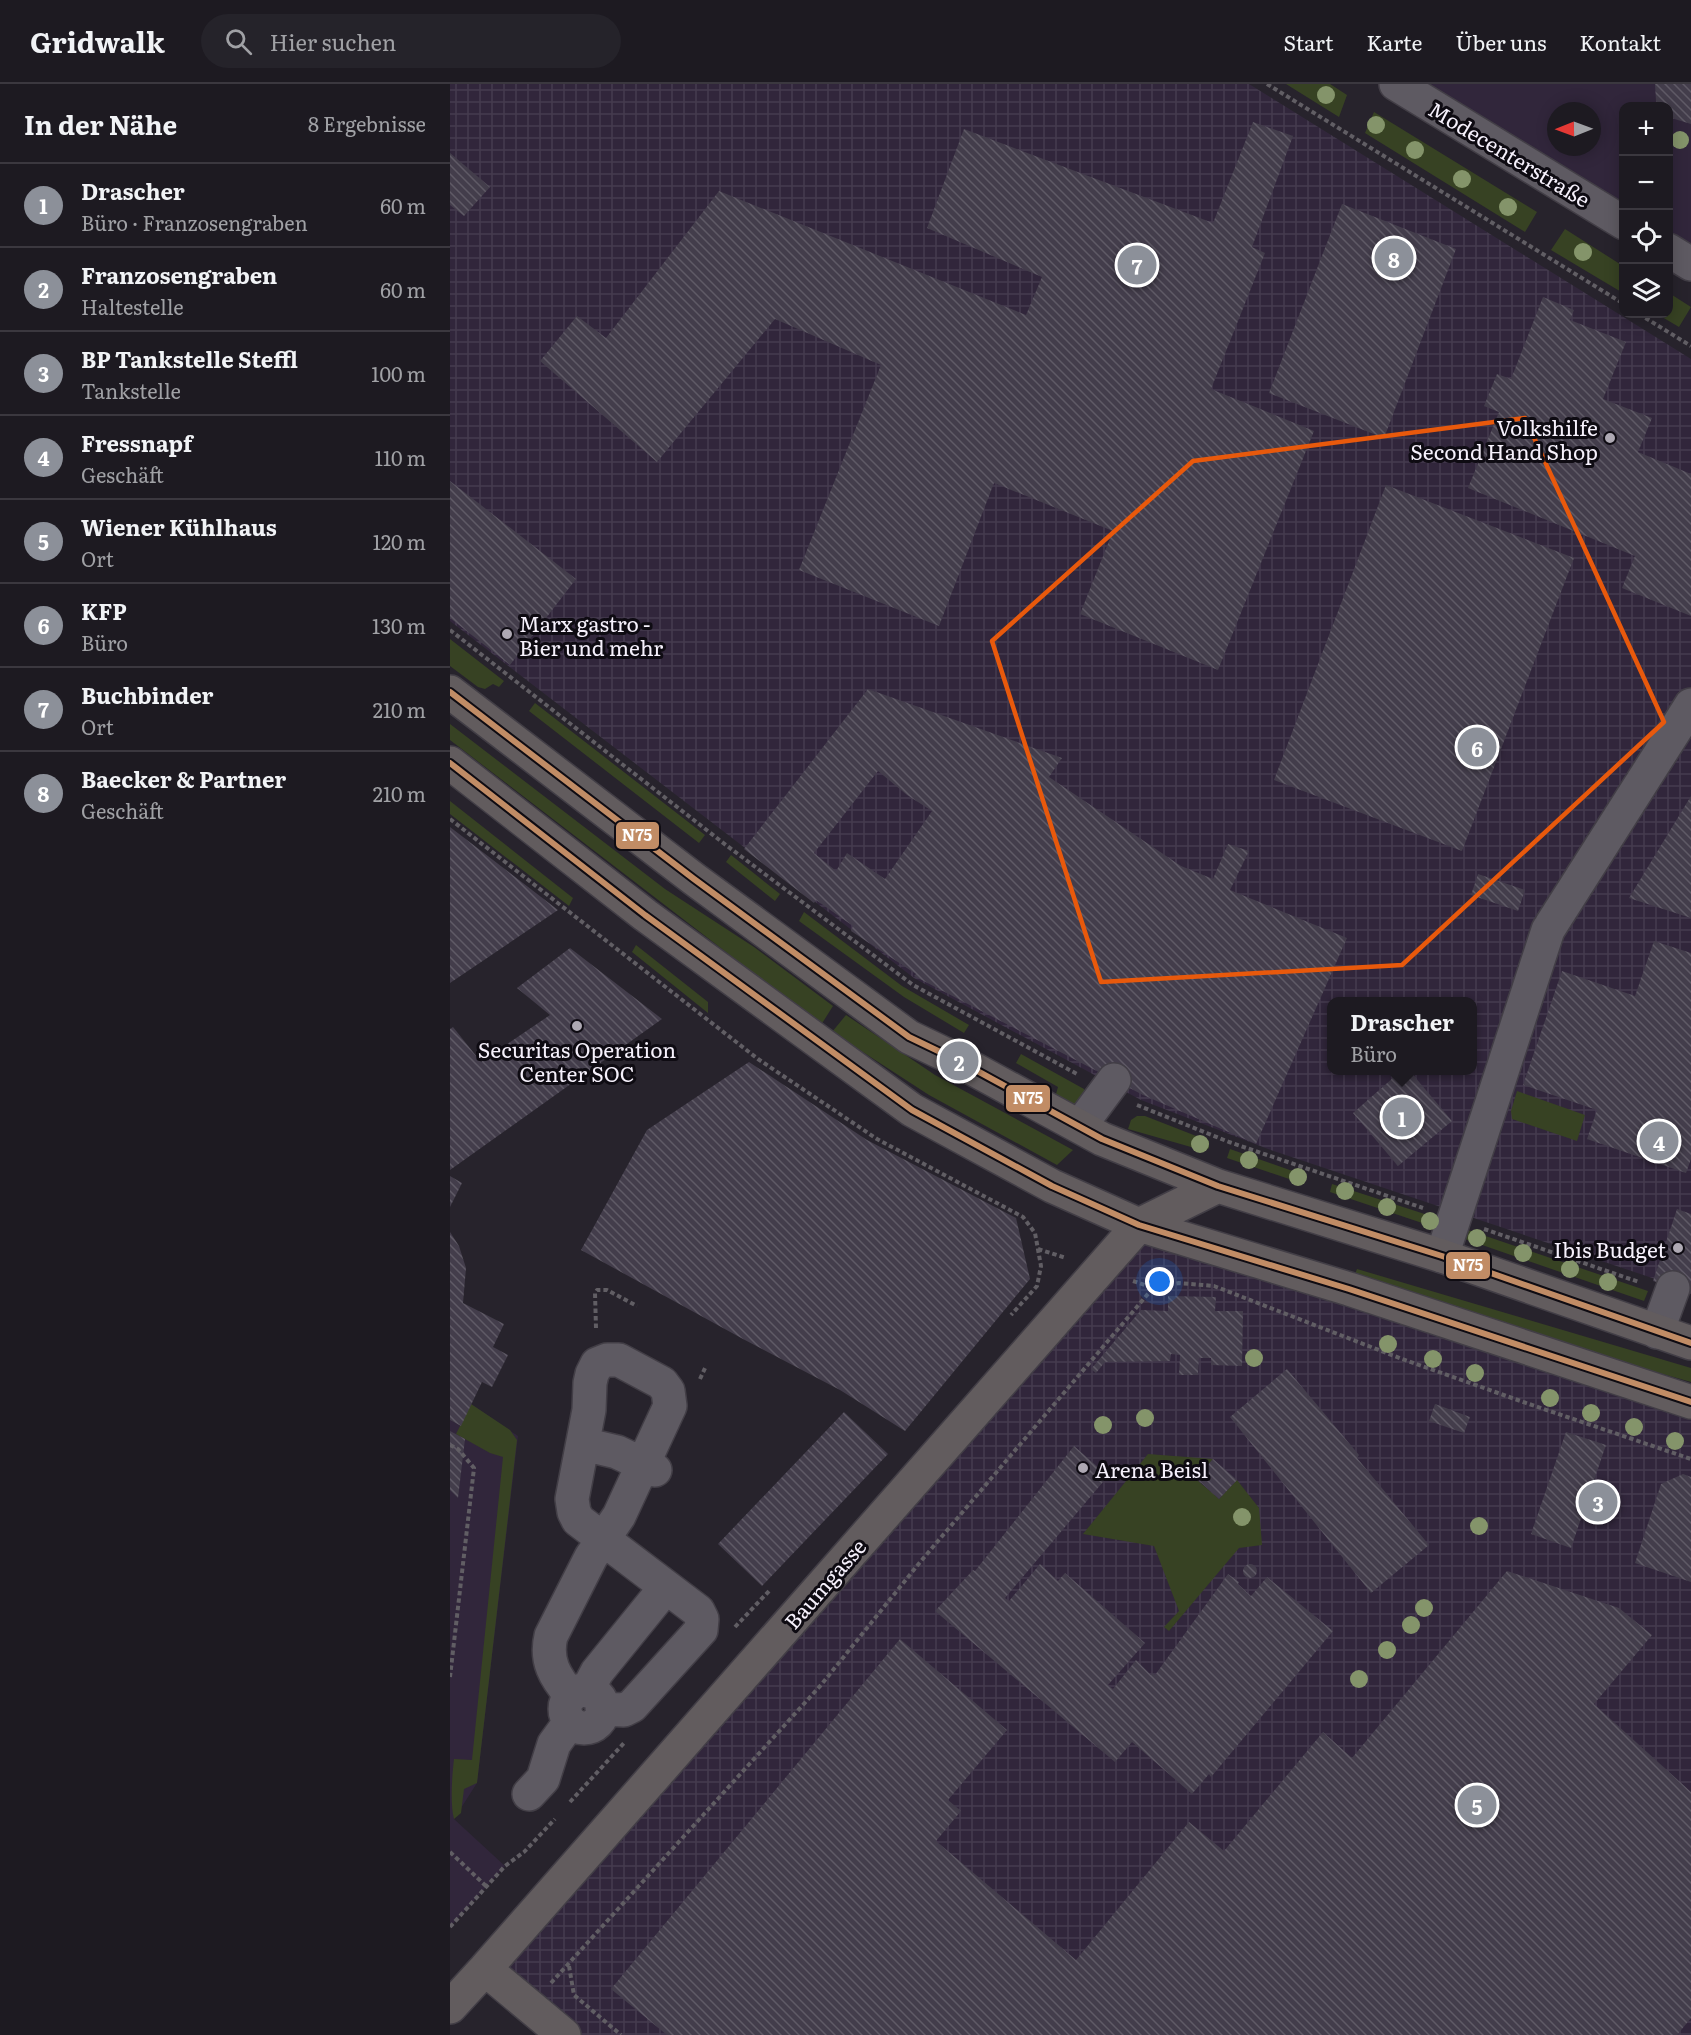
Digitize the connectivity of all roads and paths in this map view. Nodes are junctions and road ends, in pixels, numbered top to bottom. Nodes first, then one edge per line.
1 (1267, 84) edge
2 (1396, 84) edge
3 (1619, 221) edge
4 (1673, 253) edge
5 (1691, 264) edge
6 (1619, 302) edge
7 (1646, 318) edge
8 (1691, 346) edge
9 (450, 630) edge
10 (450, 692) edge
11 (1691, 705) edge
12 (450, 763) edge
13 (450, 819) edge
14 (1110, 1085) junction
15 (1080, 1126) junction
16 (1218, 1186) junction
17 (1455, 1218) junction
18 (1138, 1225) junction
19 (1038, 1249) junction
20 (1442, 1256) junction
21 (1100, 1269) junction
22 (1153, 1288) junction
23 (1672, 1290) joint
24 (637, 1306) dead end
25 (1006, 1322) dead end
26 (1657, 1332) junction
27 (1691, 1343) edge
28 (601, 1362) junction
29 (1691, 1402) edge
30 (583, 1444) junction
31 (450, 1445) edge
32 (1691, 1458) edge
33 (649, 1467) junction
34 (603, 1539) junction
35 (774, 1586) dead end
36 (666, 1587) junction
37 (715, 1627) junction
38 (450, 1677) edge
39 (583, 1704) junction
40 (626, 1741) dead end
41 (529, 1794) dead end
42 (563, 1809) dead end
43 (556, 1818) dead end
44 (450, 1852) edge
45 (487, 1887) junction
46 (450, 1927) edge
47 (568, 1965) junction
48 (485, 1969) junction
49 (530, 2006) junction
50 (450, 2007) edge
51 (564, 2035) edge
52 (621, 2035) edge

1 - 6 path
2 - 3 street, Modecenterstraße
4 - 5 street
7 - 8 path
9 - 14 path
10 - 15 main road
11 - 17 street
12 - 18 main road
13 - 19 path
14 - 15 street
14 - 17 path
15 - 16 main road
16 - 18 main road, Baumgasse
16 - 20 main road
17 - 20 street
17 - 23 path
18 - 21 main road, Baumgasse
18 - 29 main road
19 - 21 path
19 - 25 path
20 - 26 main road
21 - 22 path
21 - 48 main road, Baumgasse
22 - 32 path
22 - 47 path
23 - 26 street
24 - 28 path
26 - 27 main road
28 - 30 street
28 - 33 street
30 - 33 street
30 - 34 street
31 - 38 path
33 - 34 street
34 - 36 street
34 - 39 street
35 - 37 path
36 - 37 street
36 - 39 street
37 - 39 street
39 - 41 street
40 - 42 path
43 - 45 path
44 - 45 path
45 - 46 path
47 - 49 path
47 - 52 path
48 - 49 main road
48 - 50 main road, Baumgasse
49 - 51 main road

